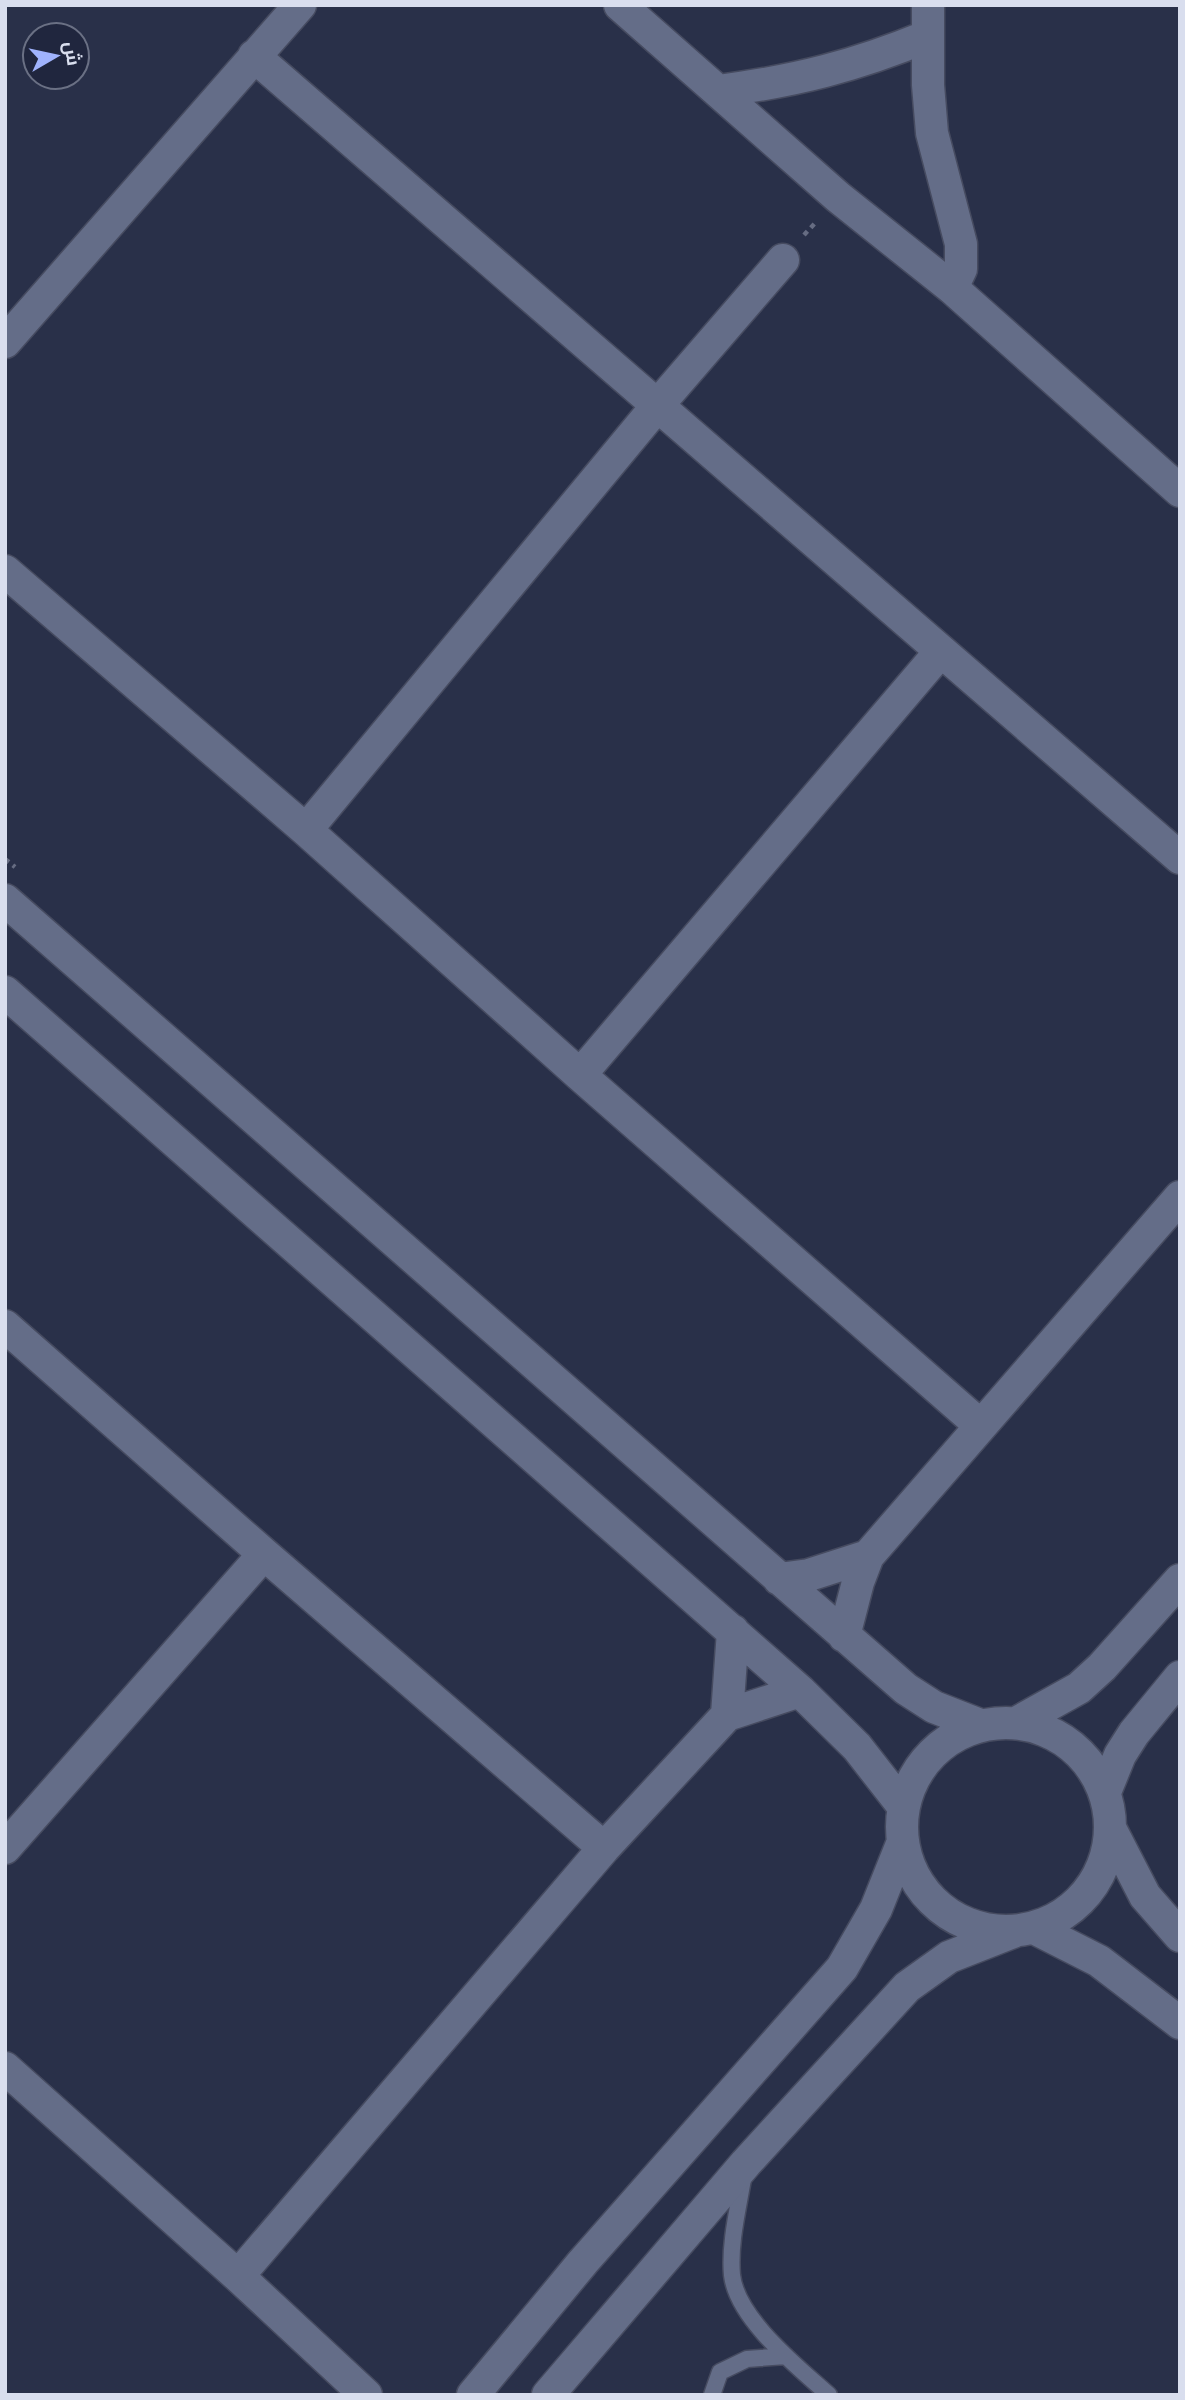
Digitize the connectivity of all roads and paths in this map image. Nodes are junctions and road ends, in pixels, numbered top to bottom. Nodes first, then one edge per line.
1 (300, 5) edge
2 (620, 5) edge
3 (928, 5) edge
4 (928, 36) junction
5 (254, 56) junction
6 (718, 91) junction
7 (838, 197) junction
8 (783, 260) joint
9 (952, 288) junction
10 (5, 342) edge
11 (657, 406) junction
12 (1180, 491) edge
13 (5, 570) edge
14 (940, 651) junction
15 (306, 830) junction
16 (1180, 858) edge
17 (5, 900) edge
18 (5, 992) edge
19 (580, 1075) junction
20 (1180, 1197) edge
21 (5, 1326) edge
22 (981, 1426) junction
23 (264, 1554) junction
24 (868, 1556) junction
25 (779, 1579) junction
26 (1180, 1580) edge
27 (733, 1631) junction
28 (844, 1636) junction
29 (1180, 1677) edge
30 (800, 1691) junction
31 (727, 1715) junction
32 (1018, 1722) junction
33 (979, 1725) junction
34 (1105, 1792) junction
35 (904, 1806) junction
36 (1111, 1830) junction
37 (902, 1844) junction
38 (604, 1847) junction
39 (5, 1848) edge
40 (1024, 1931) junction
41 (1180, 1936) edge
42 (1180, 2023) edge
43 (5, 2068) edge
44 (746, 2163) junction
45 (238, 2276) junction
46 (786, 2356) junction
47 (366, 2395) edge
48 (472, 2395) edge
49 (548, 2395) edge
50 (712, 2395) edge
51 (829, 2395) edge

1 - 5 street
2 - 6 street
3 - 4 street
4 - 6 street
4 - 9 street
5 - 10 street
5 - 11 street
6 - 7 street
7 - 8 path
7 - 9 street
8 - 11 street
9 - 12 street
11 - 14 street
11 - 15 street
13 - 15 street
14 - 16 street
14 - 19 street
15 - 19 street
17 - 25 street
18 - 27 street
19 - 22 street
20 - 22 street
21 - 23 street
22 - 24 street
23 - 38 street
23 - 39 street
24 - 25 street
24 - 28 street
25 - 28 street
26 - 32 street
27 - 30 street
27 - 31 street
28 - 33 street
29 - 34 street
30 - 31 street
30 - 35 street
31 - 38 street
32 - 33 street
32 - 34 street
33 - 35 street
34 - 36 street
35 - 37 street
36 - 40 street
36 - 41 street
37 - 40 street
37 - 48 street
38 - 45 street
40 - 42 street
40 - 44 street
43 - 45 street
44 - 46 lane
44 - 49 street
45 - 47 street
46 - 50 lane
46 - 51 lane

